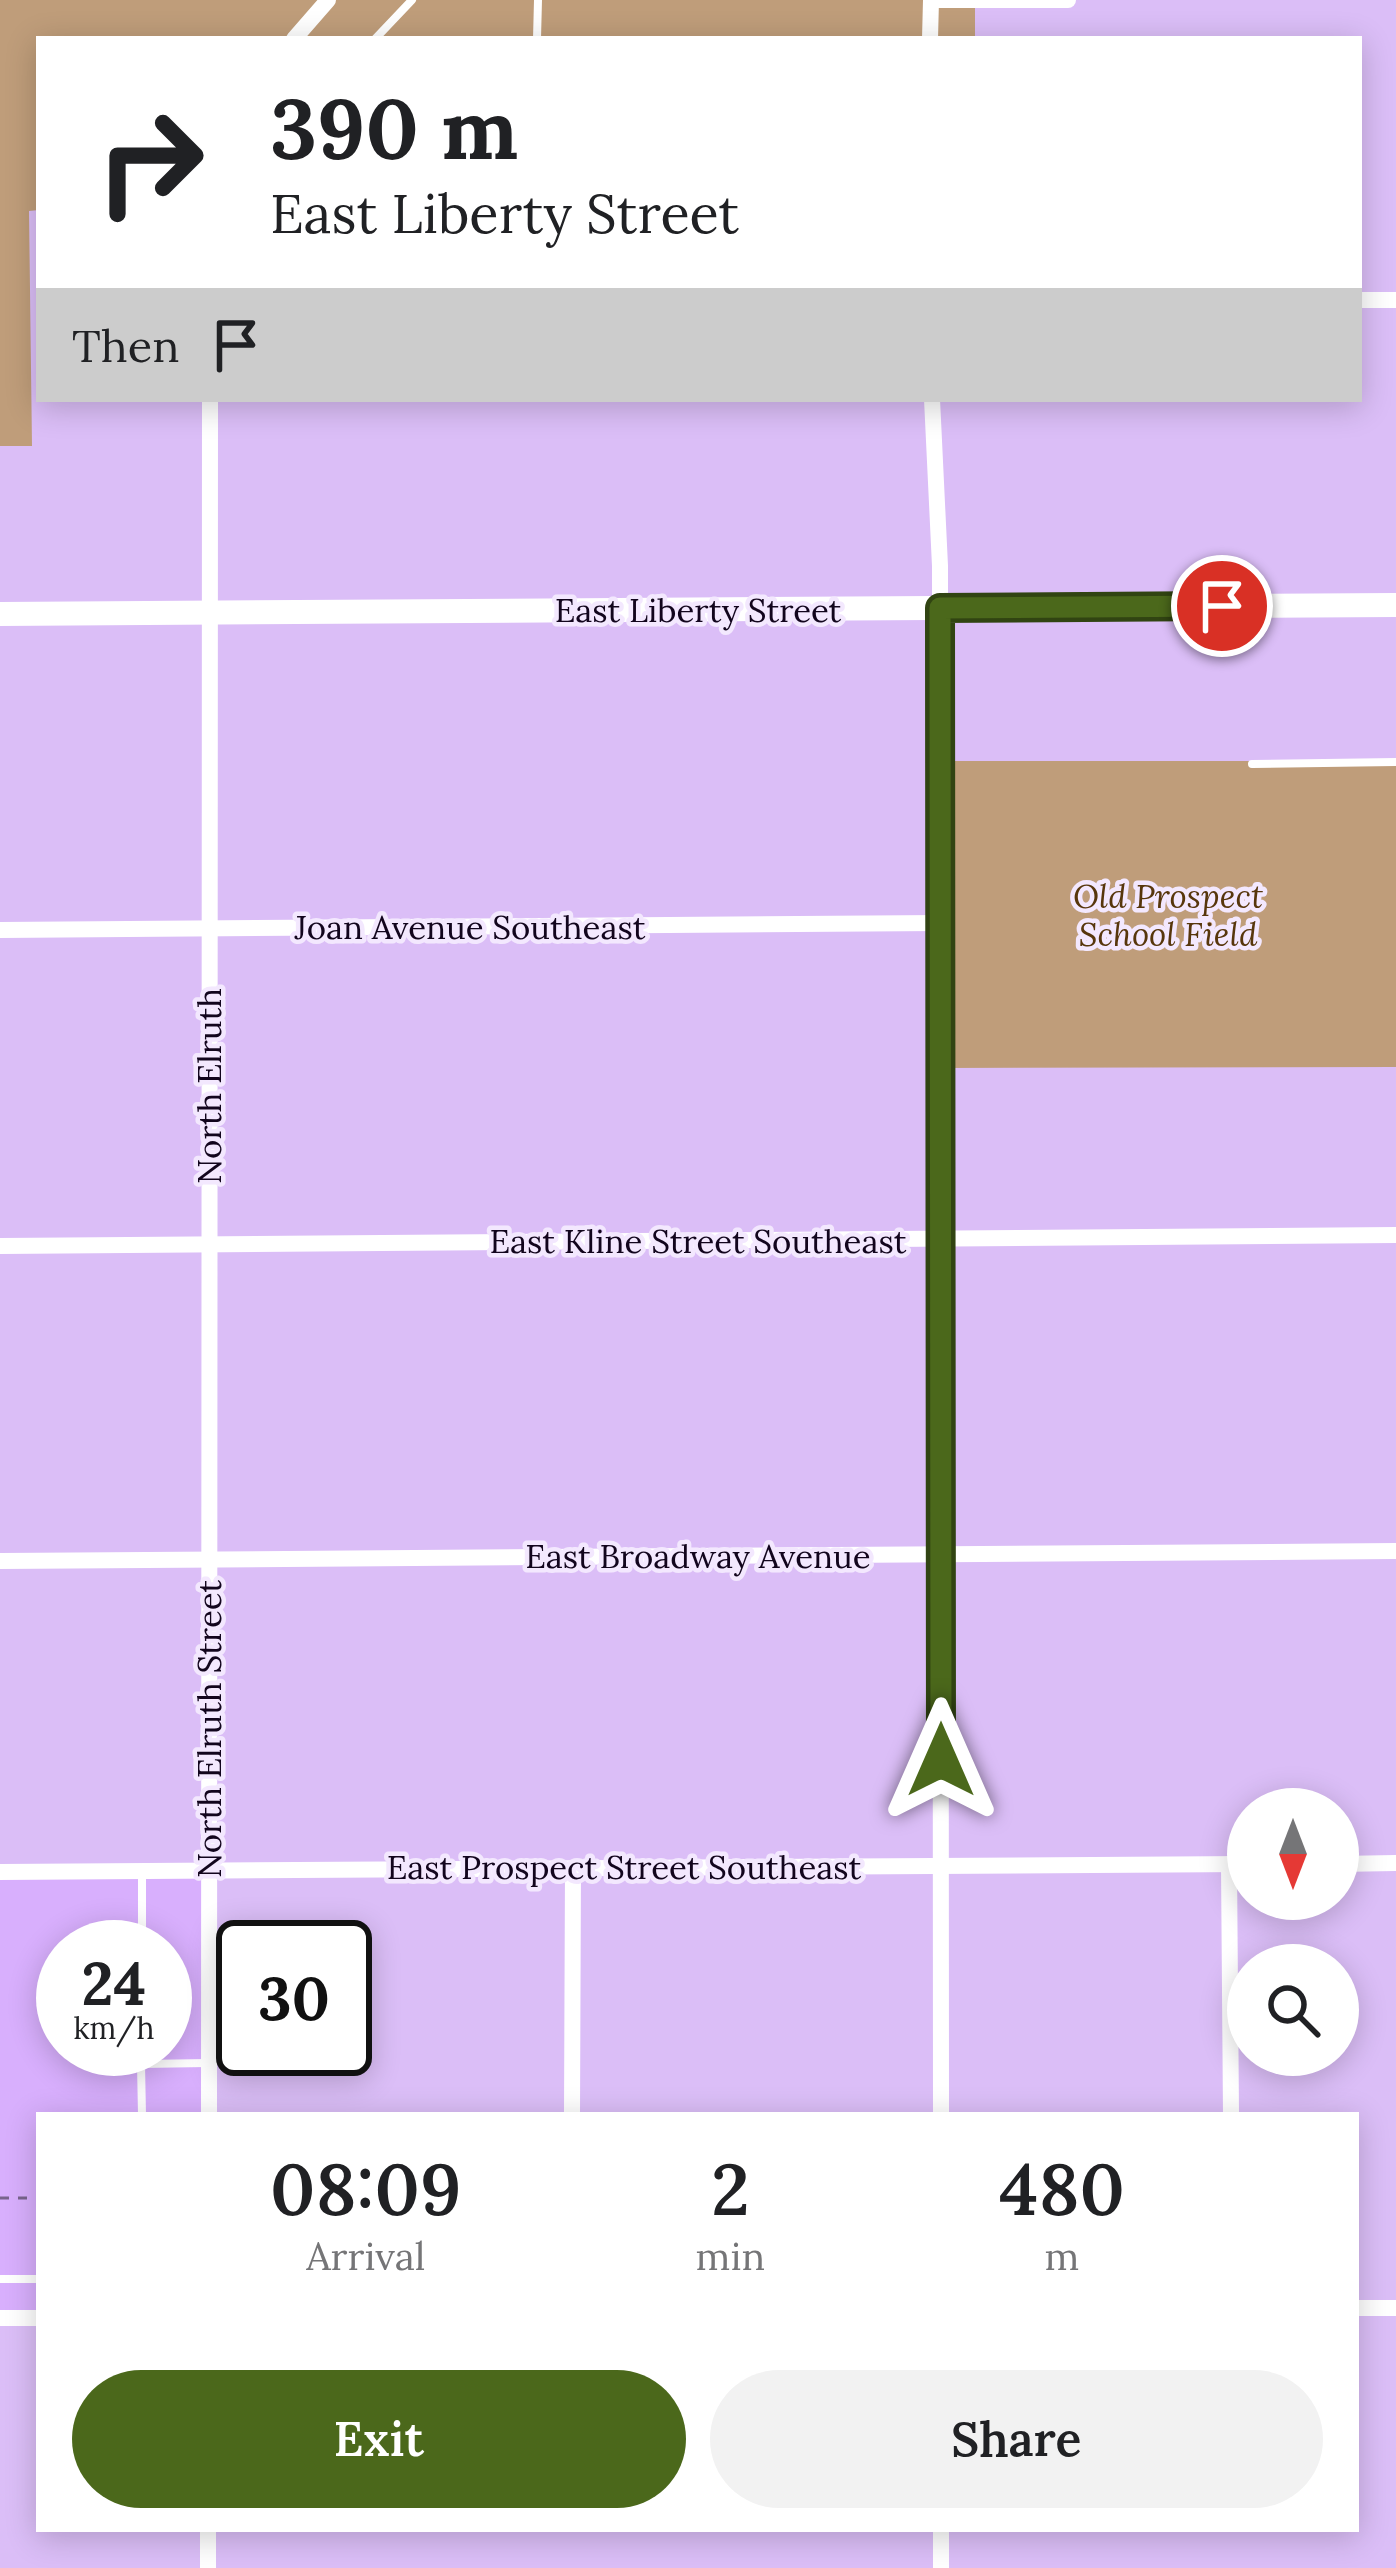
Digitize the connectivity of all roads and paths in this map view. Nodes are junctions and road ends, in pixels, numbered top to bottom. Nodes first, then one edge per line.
1 (328, 0) edge
2 (412, 0) edge
3 (538, 0) edge
4 (931, 0) edge
5 (1068, 0) edge
6 (297, 36) edge
7 (378, 36) edge
8 (537, 36) edge
9 (930, 36) edge
10 (1396, 299) edge
11 (1362, 300) edge
12 (210, 402) edge
13 (932, 402) edge
14 (1396, 605) edge
15 (940, 608) junction
16 (209, 613) junction
17 (0, 614) edge
18 (1396, 762) edge
19 (1252, 764) dead end
20 (940, 923) junction
21 (208, 928) junction
22 (0, 930) edge
23 (1396, 1235) edge
24 (940, 1239) junction
25 (209, 1244) junction
26 (0, 1246) edge
27 (1396, 1551) edge
28 (940, 1555) junction
29 (209, 1560) junction
30 (0, 1561) edge
31 (1396, 1863) edge
32 (1227, 1864) edge
33 (1359, 1864) edge
34 (941, 1865) junction
35 (573, 1868) junction
36 (209, 1870) junction
37 (142, 1871) junction
38 (0, 1872) edge
39 (142, 1920) edge
40 (1229, 1920) edge
41 (192, 2063) edge
42 (209, 2063) junction
43 (141, 2076) edge
44 (142, 2112) edge
45 (209, 2112) edge
46 (572, 2112) edge
47 (940, 2112) edge
48 (1231, 2112) edge
49 (0, 2198) edge
50 (36, 2198) edge
51 (0, 2279) edge
52 (36, 2279) edge
53 (1359, 2308) edge
54 (1396, 2308) edge
55 (0, 2318) edge
56 (36, 2318) edge
57 (208, 2532) edge
58 (941, 2532) edge
59 (208, 2568) edge
60 (941, 2568) edge

1 - 6 street
2 - 7 lane
3 - 8 lane
4 - 5 street
4 - 9 street
10 - 11 street
12 - 16 street, North Elruth
13 - 15 street
14 - 15 street, East Liberty Street
15 - 16 street, East Liberty Street
15 - 20 street
16 - 17 street, East Liberty Street
16 - 21 street, North Elruth
18 - 19 lane
20 - 21 street, Joan Avenue Southeast
20 - 24 street
21 - 22 street, Joan Avenue Southeast
21 - 25 street, North Elruth
23 - 24 street, East Kline Street Southeast
24 - 25 street, East Kline Street Southeast
24 - 28 street
25 - 26 street, East Kline Street Southeast
25 - 29 street, North Elruth
27 - 28 street, East Broadway Avenue
28 - 29 street, East Broadway Avenue
28 - 34 street
29 - 30 street, East Broadway Avenue
29 - 36 street, North Elruth Street
31 - 33 street
32 - 34 street, East Prospect Street Southeast
34 - 35 street, East Prospect Street Southeast
34 - 47 street
35 - 36 street, East Prospect Street Southeast
35 - 46 street
36 - 37 street, East Prospect Street Southeast
36 - 42 street, North Elruth Street
37 - 38 street, East Prospect Street Southeast
37 - 39 lane
40 - 48 street
41 - 42 lane
42 - 45 street, North Elruth Street
43 - 44 lane
49 - 50 path
51 - 52 lane
53 - 54 street
55 - 56 street
57 - 59 street
58 - 60 street

